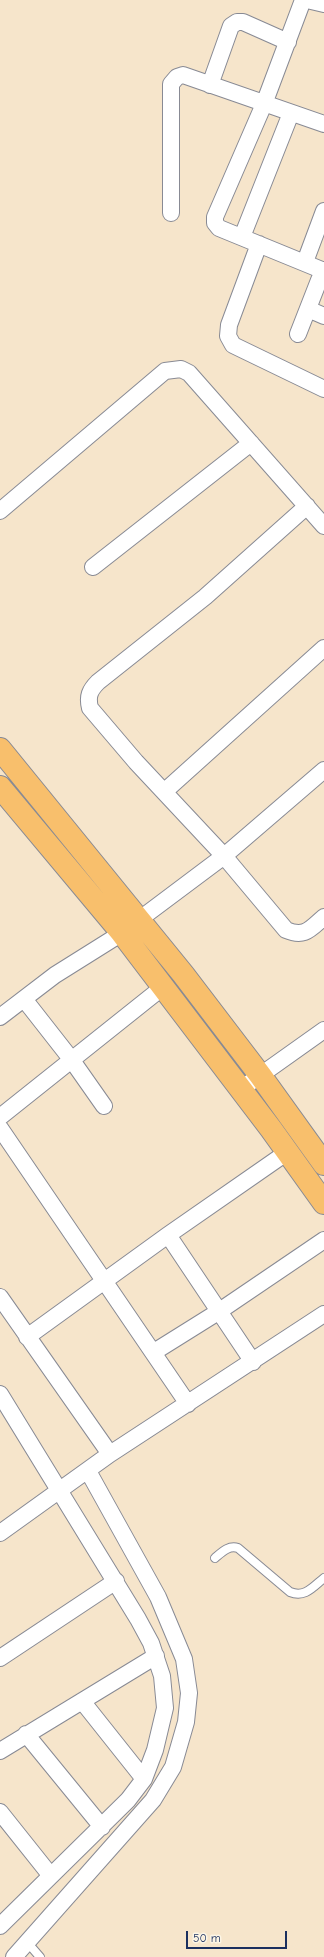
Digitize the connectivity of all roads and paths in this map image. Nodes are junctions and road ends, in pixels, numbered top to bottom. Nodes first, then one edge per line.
1 (303, 0) edge
2 (307, 0) edge
3 (324, 4) edge
4 (288, 42) junction
5 (210, 85) junction
6 (264, 104) junction
7 (291, 113) junction
8 (324, 123) edge
9 (324, 211) edge
10 (171, 213) dead end
11 (242, 238) junction
12 (259, 244) junction
13 (305, 262) junction
14 (324, 270) edge
15 (308, 309) junction
16 (324, 316) edge
17 (298, 334) dead end
18 (324, 388) edge
19 (251, 443) junction
20 (306, 506) junction
21 (0, 511) edge
22 (324, 526) edge
23 (93, 567) dead end
24 (324, 648) edge
25 (0, 749) edge
26 (324, 770) edge
27 (0, 787) edge
28 (165, 791) junction
29 (224, 856) junction
30 (324, 917) edge
31 (140, 919) junction
32 (122, 933) junction
33 (163, 987) junction
34 (24, 999) junction
35 (0, 1016) edge
36 (324, 1030) edge
37 (71, 1059) junction
38 (260, 1074) junction
39 (240, 1089) junction
40 (104, 1106) dead end
41 (0, 1117) edge
42 (0, 1128) edge
43 (286, 1153) junction
44 (324, 1164) edge
45 (324, 1203) edge
46 (168, 1234) junction
47 (324, 1240) edge
48 (103, 1282) junction
49 (0, 1297) edge
50 (218, 1312) junction
51 (324, 1314) edge
52 (27, 1337) junction
53 (154, 1352) junction
54 (253, 1362) junction
55 (0, 1394) edge
56 (188, 1404) junction
57 (110, 1454) junction
58 (74, 1480) junction
59 (0, 1533) edge
60 (215, 1558) dead end
61 (324, 1578) edge
62 (116, 1581) junction
63 (156, 1656) junction
64 (0, 1658) edge
65 (82, 1701) junction
66 (26, 1734) junction
67 (0, 1751) edge
68 (144, 1778) junction
69 (0, 1812) edge
70 (102, 1827) junction
71 (51, 1876) junction
72 (0, 1926) edge
73 (27, 1942) junction
74 (14, 1957) edge
75 (40, 1957) edge

1 - 4 street
2 - 3 street
4 - 5 street
4 - 6 street
5 - 6 street
5 - 10 street
6 - 7 street
6 - 11 street
7 - 8 street
7 - 11 street
9 - 13 street
11 - 12 street
12 - 13 street
12 - 18 street
13 - 14 street
14 - 15 street
15 - 16 street
15 - 17 street
19 - 20 street
19 - 21 street
19 - 23 street
20 - 22 street
20 - 28 street
24 - 28 street
25 - 31 main road
26 - 29 street
27 - 32 main road
28 - 29 street
29 - 30 street
29 - 31 street
31 - 32 street
31 - 38 main road
32 - 33 main road
32 - 34 street
33 - 37 street
33 - 39 main road
34 - 35 street
34 - 37 street
36 - 38 street
37 - 40 street
37 - 41 street
38 - 39 street
38 - 44 main road
39 - 43 main road
42 - 48 street
43 - 45 main road
43 - 46 street
46 - 48 street
46 - 50 street
47 - 50 street
48 - 52 street
48 - 53 street
49 - 52 street
50 - 53 street
50 - 54 street
51 - 54 street
52 - 57 street
53 - 56 street
54 - 56 street
55 - 58 street
56 - 57 street
57 - 58 street
58 - 59 street
58 - 62 street
58 - 73 street
60 - 61 lane
62 - 63 street
62 - 64 street
63 - 65 street
63 - 68 street
65 - 66 street
65 - 68 street
66 - 67 street
66 - 70 street
68 - 70 street
69 - 71 street
70 - 71 street
71 - 72 street
73 - 74 street
73 - 75 lane

